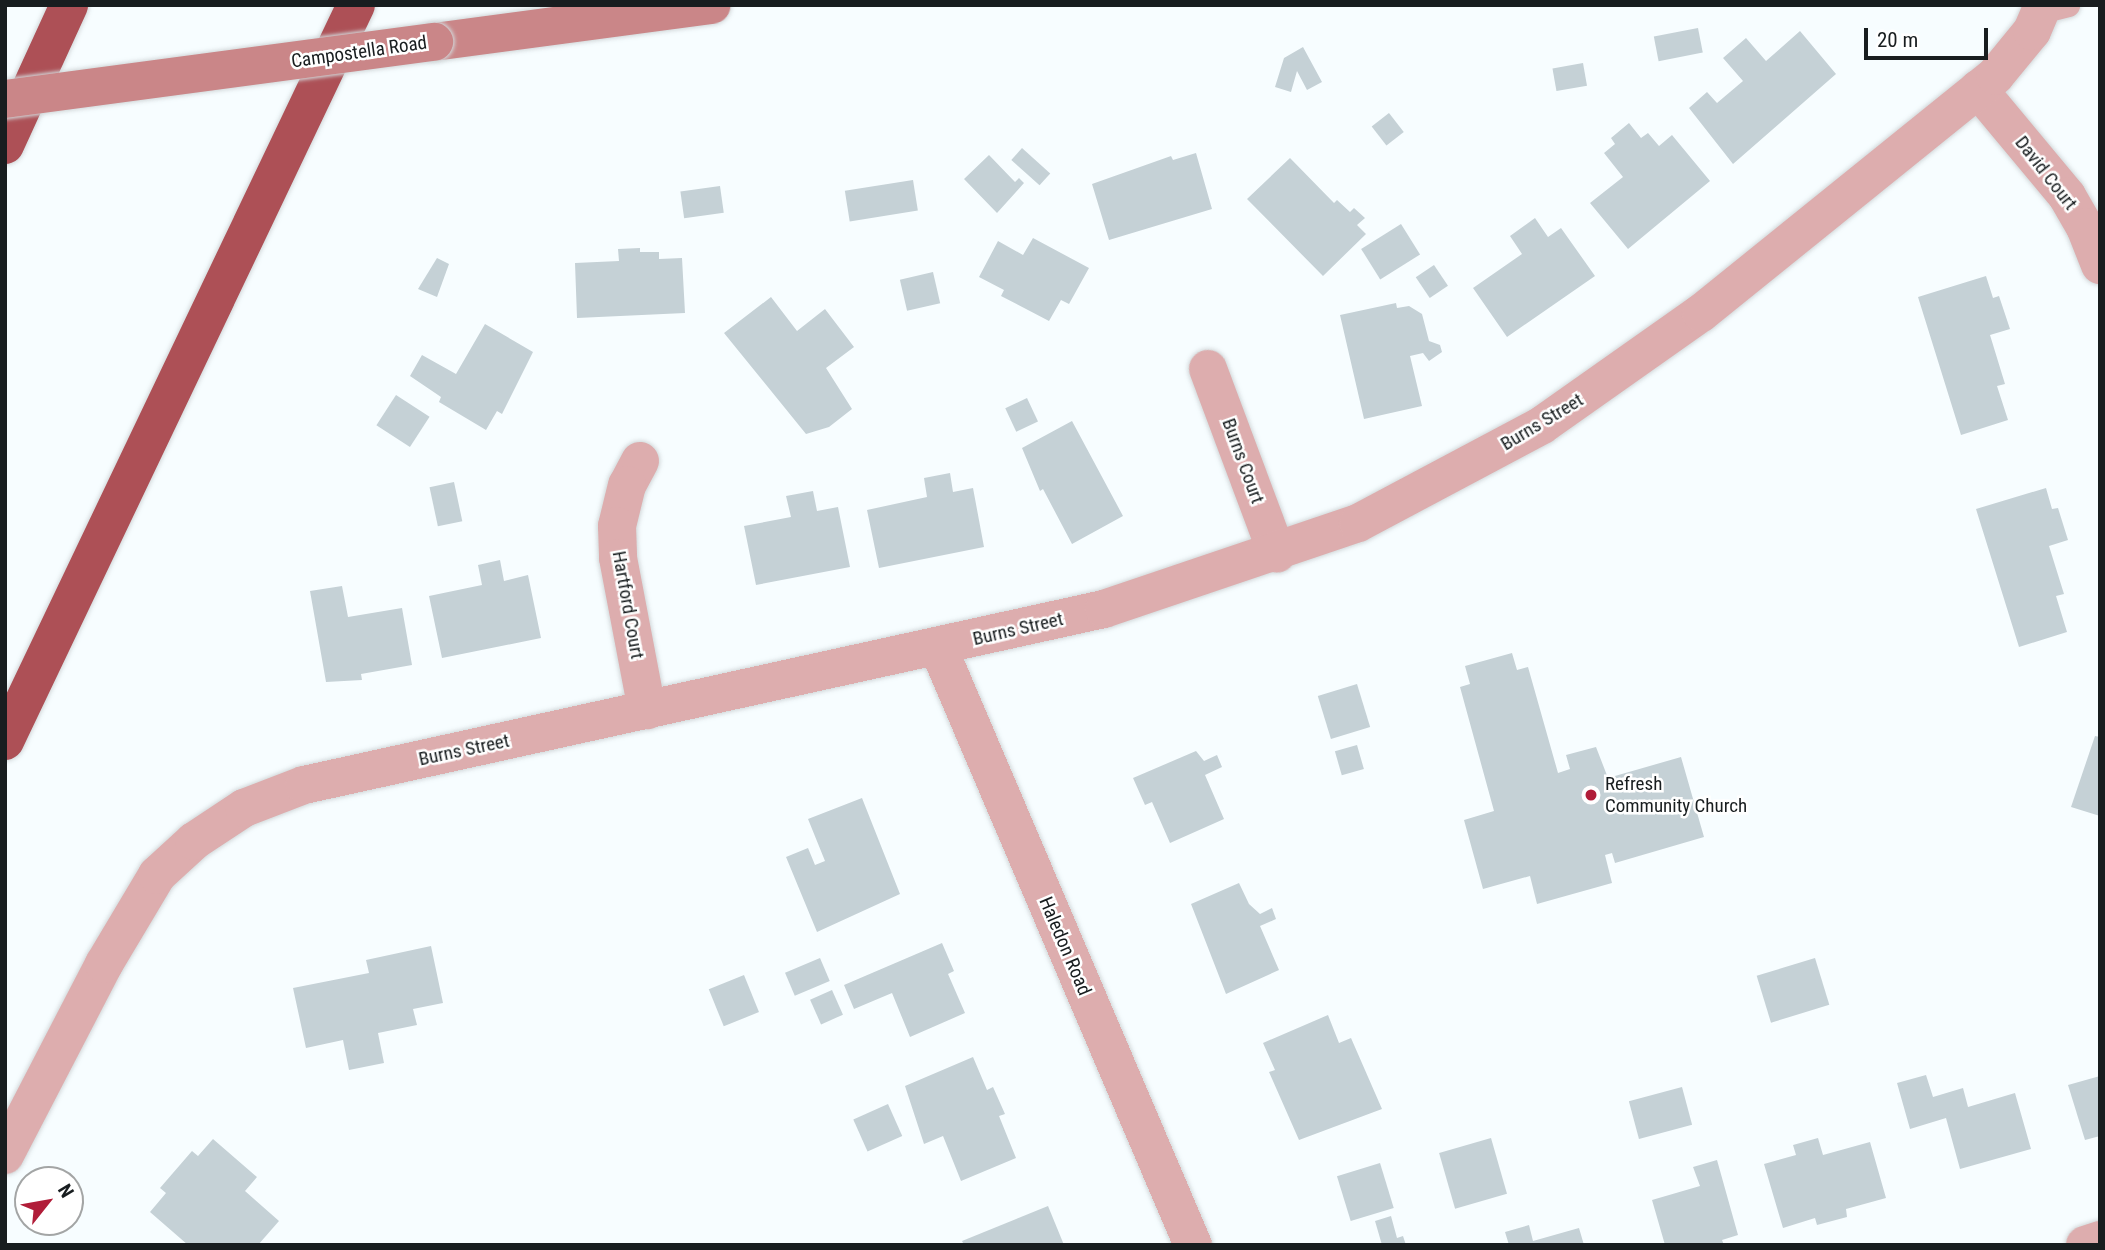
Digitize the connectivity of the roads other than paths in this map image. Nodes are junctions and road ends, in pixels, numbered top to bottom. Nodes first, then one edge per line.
1 (69, 5) edge
2 (356, 5) edge
3 (712, 5) edge
4 (2050, 7) edge
5 (1979, 89) junction
6 (5, 99) edge
7 (5, 145) edge
8 (2100, 265) edge
9 (1208, 369) dead end
10 (640, 461) dead end
11 (1277, 554) junction
12 (937, 647) junction
13 (647, 710) junction
14 (5, 741) edge
15 (5, 1155) edge
16 (2100, 1240) edge
17 (1193, 1245) edge
18 (2085, 1245) edge

1 - 7 highway
2 - 14 highway
3 - 6 main road, Campostella Road, bridge
4 - 5 street, Burns Street
5 - 8 street, David Court
5 - 11 street, Burns Street
9 - 11 street, Burns Court
10 - 13 street, Hartford Court
11 - 12 street, Burns Street
12 - 13 street, Burns Street
12 - 17 street, Haledon Road
13 - 15 street, Burns Street
16 - 18 street

